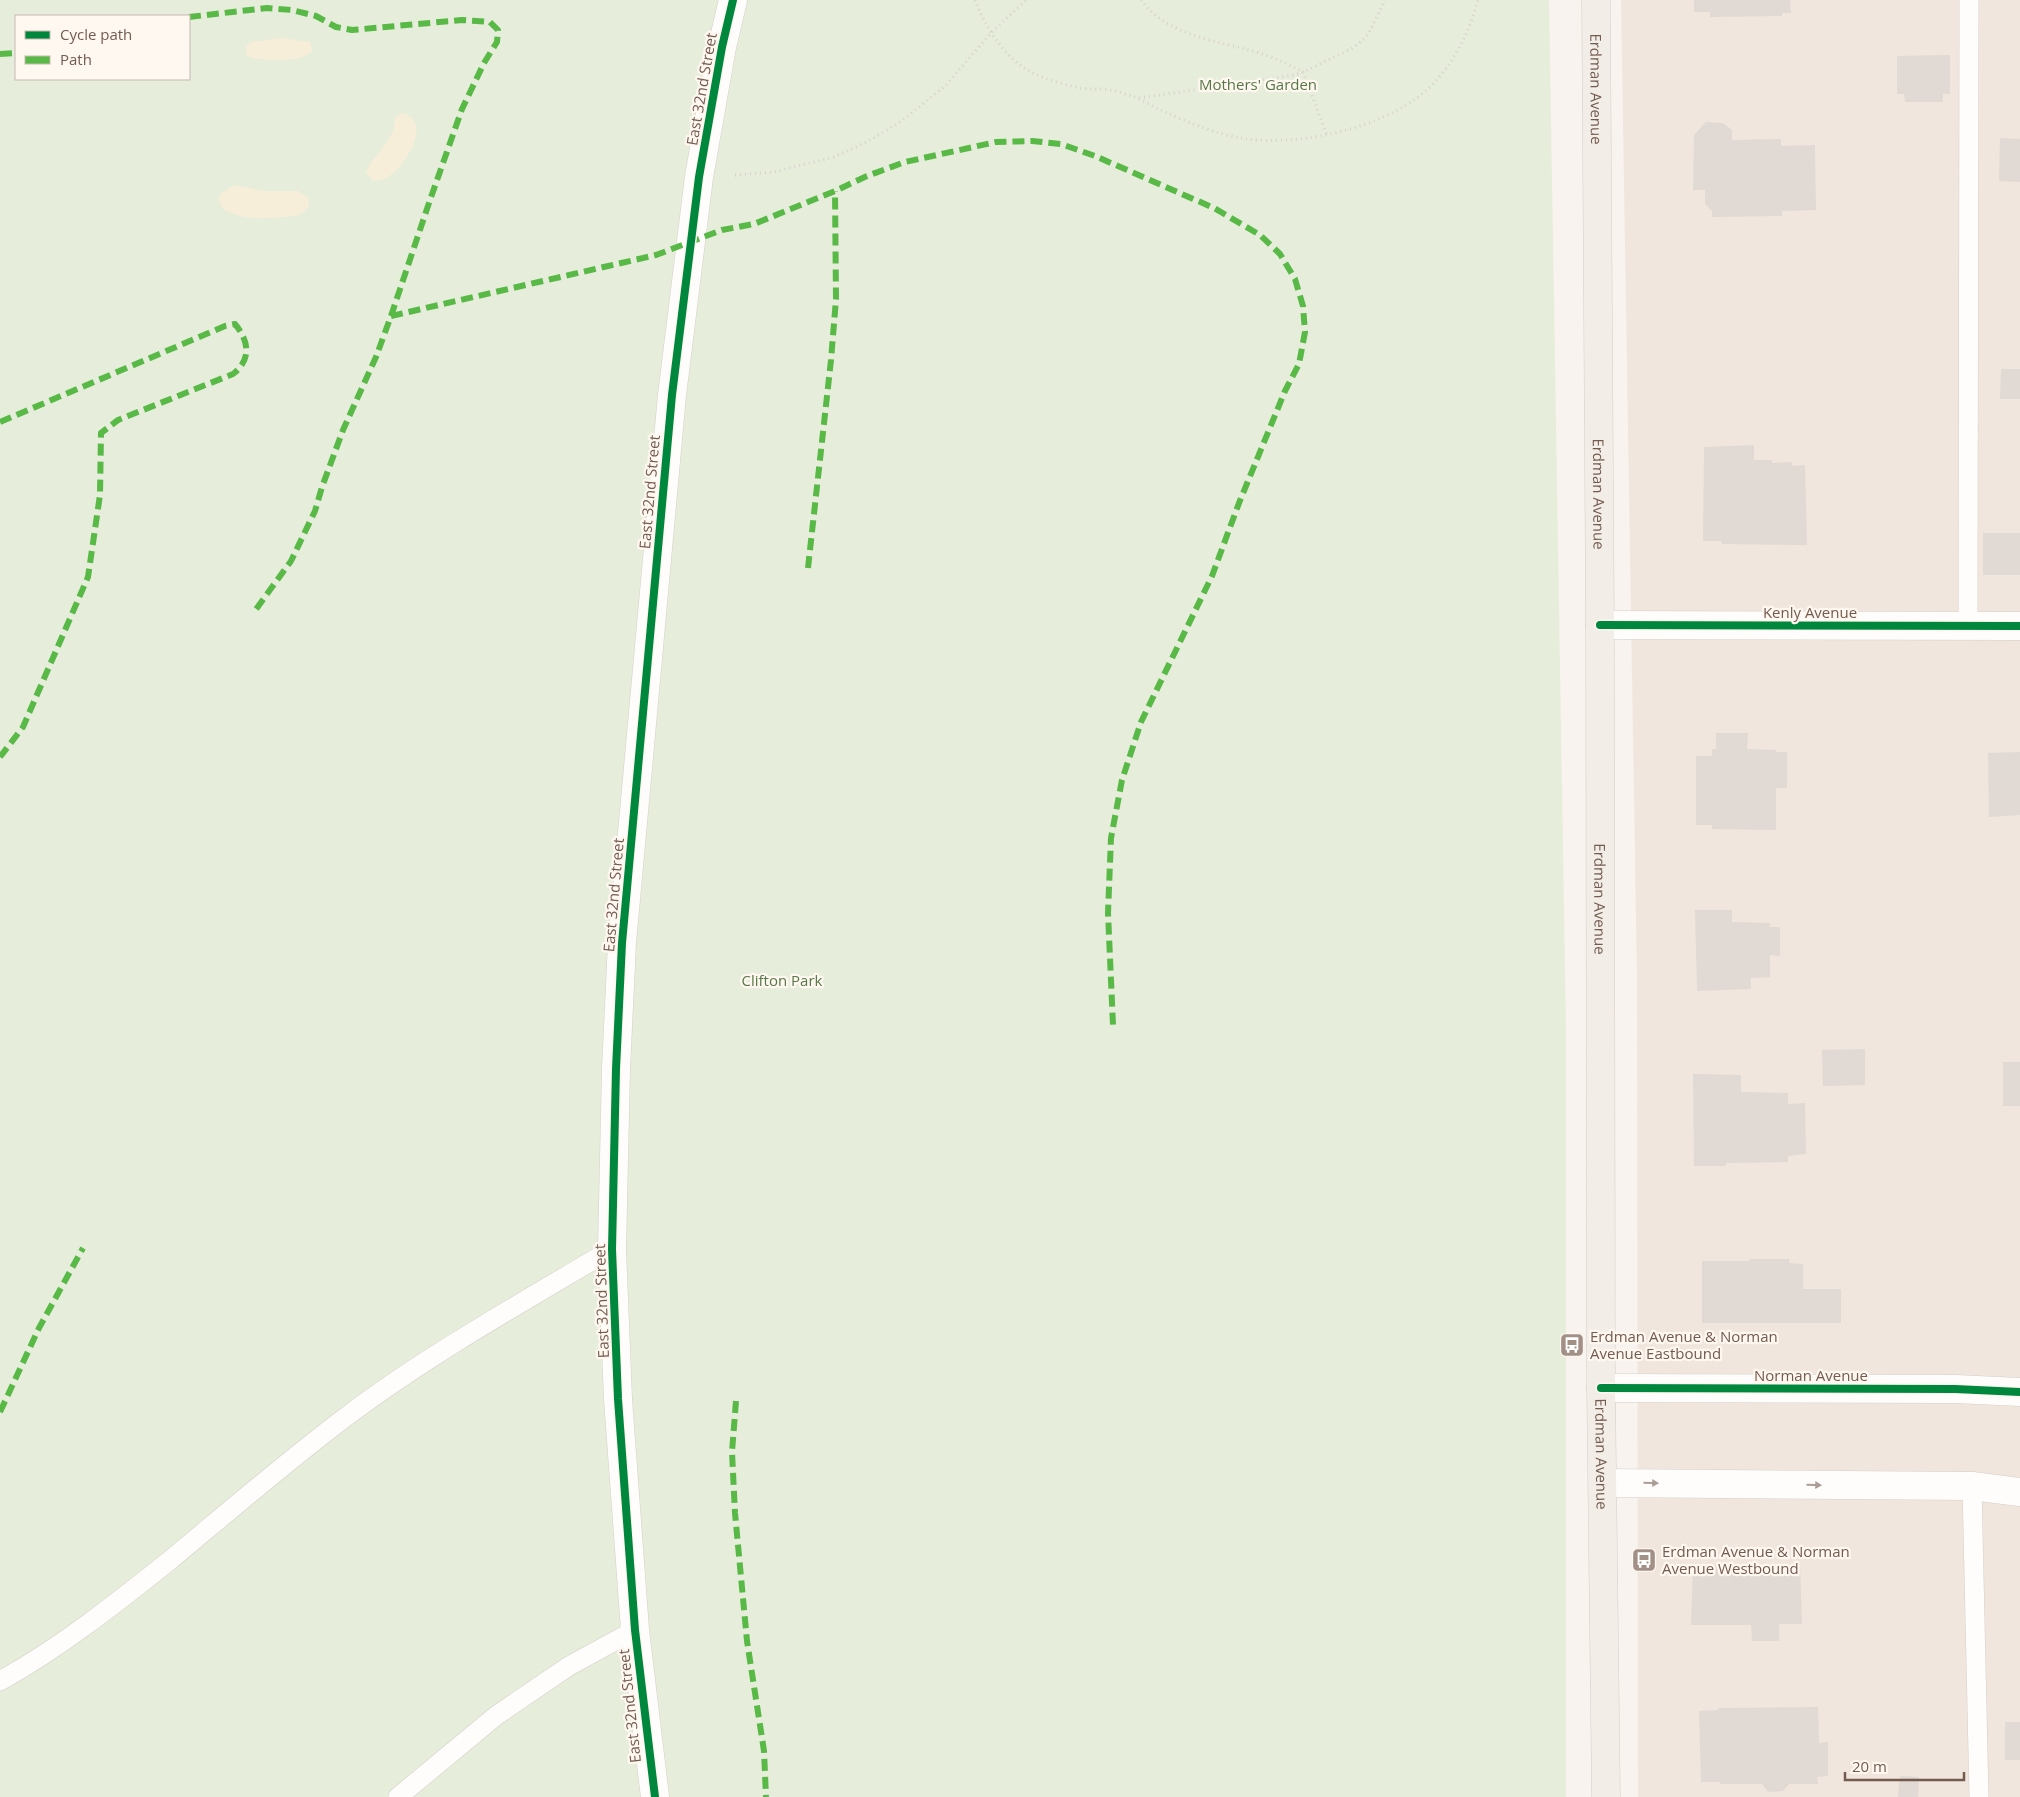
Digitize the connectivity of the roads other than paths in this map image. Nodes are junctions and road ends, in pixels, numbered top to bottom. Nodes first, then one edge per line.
1 (733, 0) edge
2 (1596, 0) edge
3 (1969, 0) edge
4 (1600, 625) junction
5 (1968, 626) junction
6 (2020, 626) edge
7 (612, 1249) junction
8 (1601, 1388) junction
9 (2020, 1392) edge
10 (1603, 1483) junction
11 (1972, 1486) junction
12 (2020, 1492) edge
13 (634, 1630) junction
14 (0, 1681) edge
15 (398, 1797) edge
16 (655, 1797) edge
17 (1606, 1797) edge
18 (1979, 1797) edge

1 - 7 street, East 32nd Street
2 - 4 main road, Erdman Avenue
3 - 5 lane
4 - 5 street, Kenly Avenue
4 - 8 main road, Erdman Avenue
5 - 6 street, Kenly Avenue
7 - 13 street, East 32nd Street
7 - 14 lane
8 - 9 street, Norman Avenue
8 - 10 main road, Erdman Avenue
10 -> 11 street
10 - 17 main road, Erdman Avenue
11 - 12 street
11 - 18 lane
13 - 15 lane
13 - 16 street, East 32nd Street

